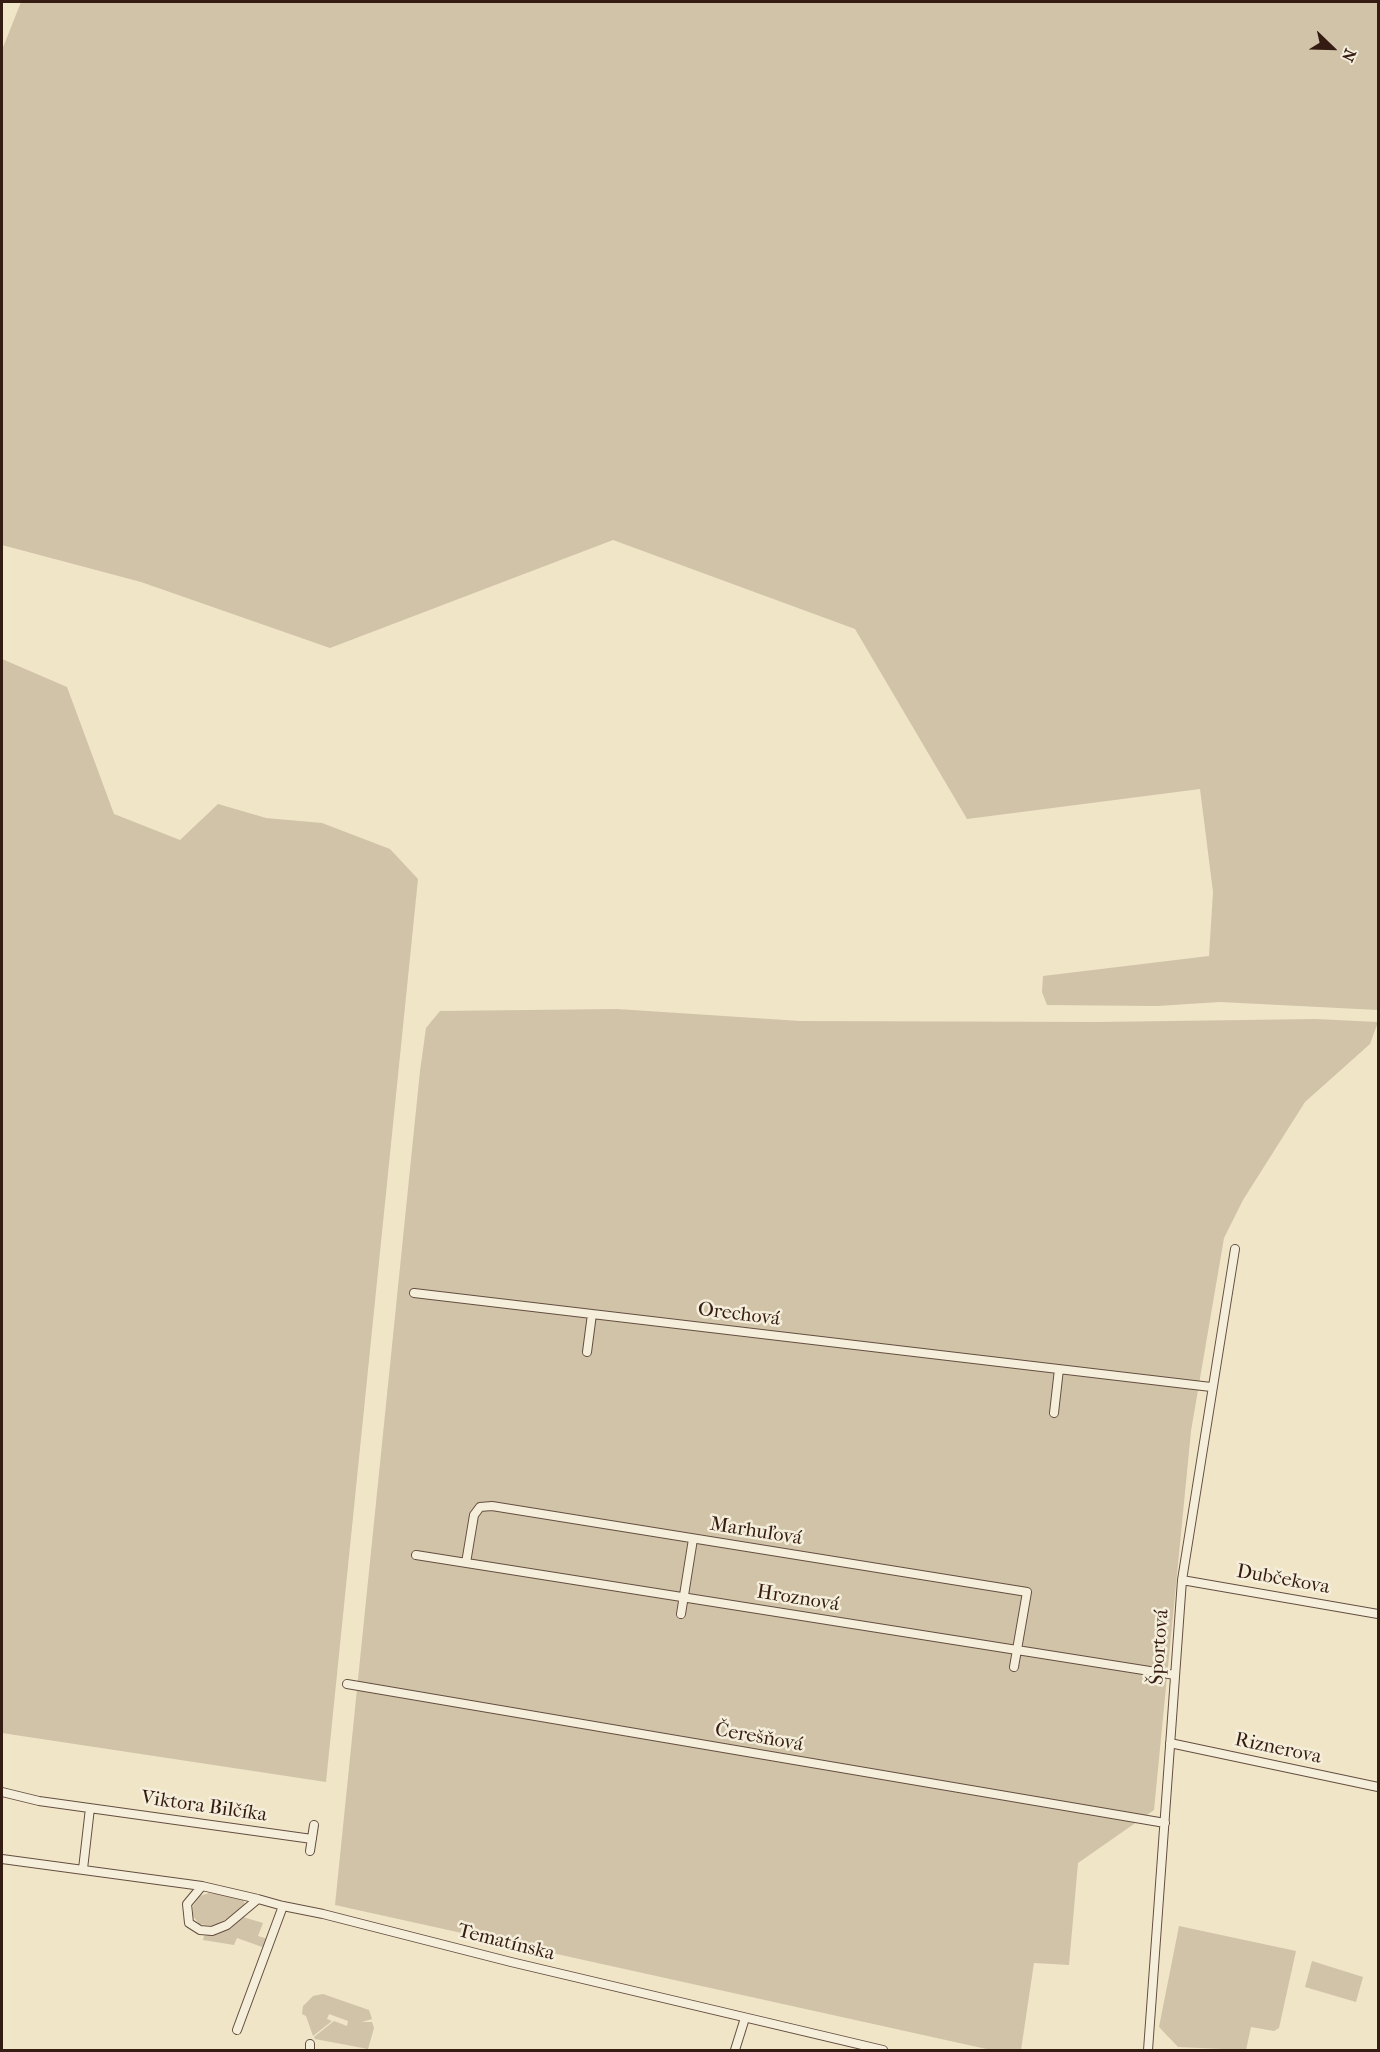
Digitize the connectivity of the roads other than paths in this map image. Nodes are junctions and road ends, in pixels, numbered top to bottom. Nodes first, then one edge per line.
1 (1234, 1250) dead end
2 (414, 1293) dead end
3 (592, 1314) junction
4 (587, 1352) dead end
5 (1059, 1370) junction
6 (1211, 1388) junction
7 (1054, 1413) dead end
8 (693, 1539) junction
9 (416, 1555) dead end
10 (466, 1563) junction
11 (1182, 1580) junction
12 (684, 1598) junction
13 (681, 1614) dead end
14 (1378, 1614) edge
15 (1017, 1651) junction
16 (1014, 1667) dead end
17 (1175, 1676) junction
18 (347, 1684) dead end
19 (1170, 1743) junction
20 (1378, 1787) edge
21 (2, 1792) edge
22 (90, 1808) junction
23 (1165, 1823) junction
24 (314, 1825) dead end
25 (312, 1839) junction
26 (310, 1851) dead end
27 (2, 1859) edge
28 (83, 1869) junction
29 (202, 1886) junction
30 (258, 1899) junction
31 (283, 1906) junction
32 (745, 2018) junction
33 (237, 2030) dead end
34 (735, 2050) edge
35 (883, 2050) edge
36 (1148, 2050) edge

1 - 6 street, Športová
2 - 3 street, Orechová
3 - 4 street
3 - 5 street, Orechová
5 - 6 street, Orechová
5 - 7 street
6 - 11 street, Športová
8 - 10 street, Marhuľová
8 - 12 street
8 - 15 street, Marhuľová
9 - 10 street, Hroznová
10 - 12 street, Hroznová
11 - 14 street, Dubčekova
11 - 17 street, Športová
12 - 13 street
12 - 15 street, Hroznová
15 - 16 street
15 - 17 street, Hroznová
17 - 19 street, Športová
18 - 23 street, Čerešňová
19 - 20 street, Riznerova
19 - 23 street, Športová
21 - 22 street, Viktora Bilčíka
22 - 25 street, Viktora Bilčíka
22 - 28 street
23 - 36 street, Športová
24 - 25 street
25 - 26 street
27 - 28 street, Tematínska
28 - 29 street, Tematínska
29 - 30 street, Tematínska
29 - 30 street
30 - 31 street, Tematínska
31 - 32 street, Tematínska
31 - 33 street
32 - 34 street
32 - 35 street, Tematínska

